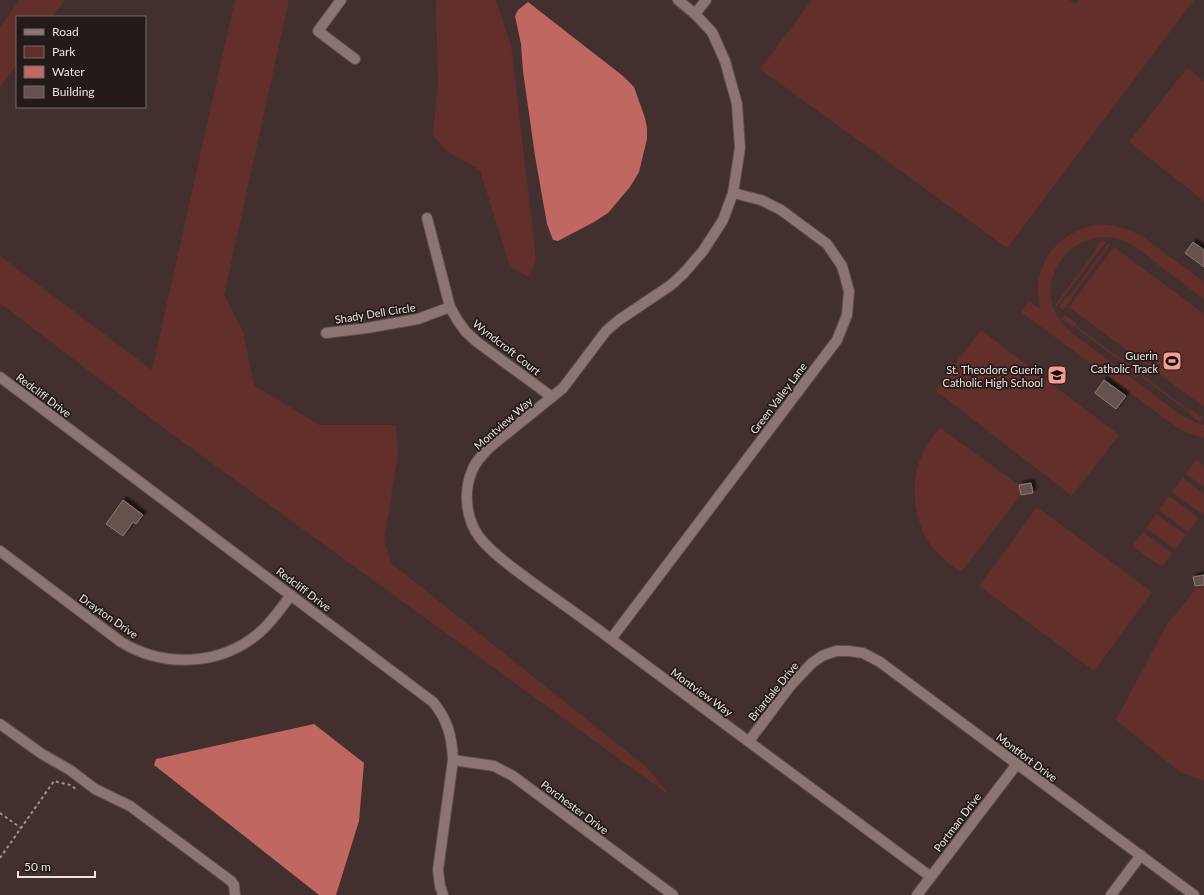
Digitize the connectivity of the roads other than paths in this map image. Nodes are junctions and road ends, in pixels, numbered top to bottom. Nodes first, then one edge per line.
1 (341, 0) edge
2 (678, 0) edge
3 (706, 0) edge
4 (695, 14) junction
5 (355, 59) dead end
6 (733, 193) junction
7 (427, 218) dead end
8 (450, 307) junction
9 (326, 333) dead end
10 (0, 377) edge
11 (552, 397) junction
12 (0, 551) edge
13 (291, 595) junction
14 (611, 639) junction
15 (841, 651) joint
16 (0, 724) edge
17 (749, 741) junction
18 (453, 760) junction
19 (1016, 764) junction
20 (1141, 855) junction
21 (931, 877) junction
22 (235, 895) edge
23 (443, 895) edge
24 (673, 895) edge
25 (917, 895) edge
26 (1111, 895) edge
27 (1194, 895) edge

1 - 5 street
2 - 4 street, Montview Way
3 - 4 street
4 - 6 street, Montview Way
6 - 11 street, Montview Way
6 - 14 street, Green Valley Lane
7 - 8 street, Wyndcroft Court
8 - 9 street, Shady Dell Circle
8 - 11 street, Wyndcroft Court
10 - 13 street, Redcliff Drive
11 - 14 street, Montview Way
12 - 13 street, Drayton Drive
13 - 18 street, Redcliff Drive
14 - 17 street, Montview Way
15 - 17 street, Briardale Drive
15 - 19 street, Montfort Drive
16 - 22 street
17 - 21 street, Montview Way
18 - 23 street, Redcliff Drive
18 - 24 street, Porchester Drive
19 - 20 street, Montfort Drive
19 - 21 street, Portman Drive
20 - 26 street
20 - 27 street, Montfort Drive
21 - 25 street, Portman Drive

